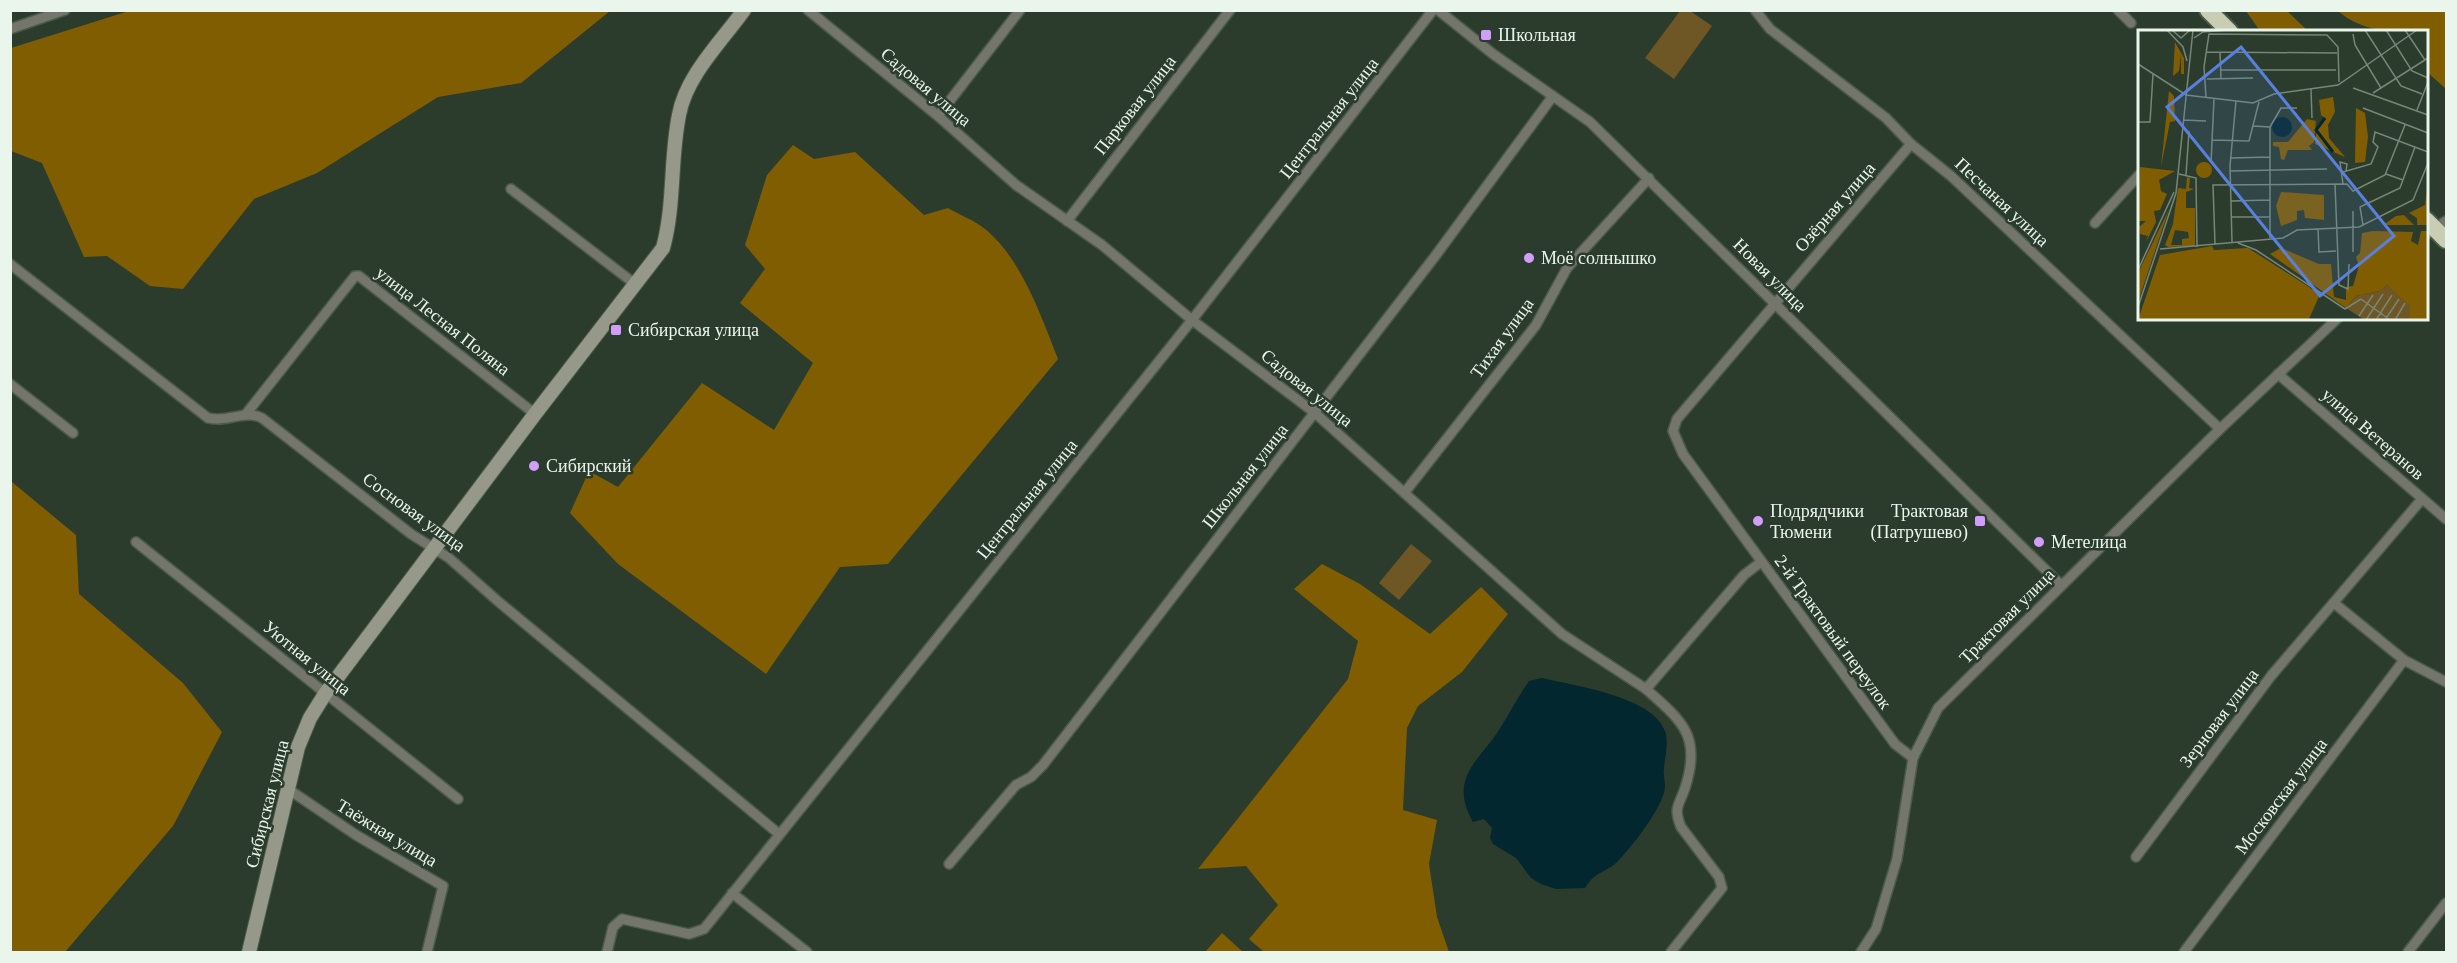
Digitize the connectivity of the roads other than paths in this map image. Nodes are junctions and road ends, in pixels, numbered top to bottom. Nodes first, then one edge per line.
1 (65, 10) edge
2 (744, 10) edge
3 (808, 10) edge
4 (1020, 10) edge
5 (1230, 10) edge
6 (1436, 10) edge
7 (1755, 10) edge
8 (2118, 10) edge
9 (2208, 10) edge
10 (2131, 23) dead end
11 (10, 28) edge
12 (2228, 30) edge
13 (1553, 96) junction
14 (938, 116) junction
15 (1911, 144) junction
16 (2138, 176) edge
17 (1649, 178) junction
18 (511, 189) dead end
19 (1067, 220) junction
20 (2095, 223) dead end
21 (2433, 225) edge
22 (2446, 240) edge
23 (10, 264) edge
24 (635, 284) junction
25 (1774, 303) junction
26 (1192, 320) junction
27 (2336, 320) edge
28 (2278, 374) junction
29 (10, 384) edge
30 (1315, 413) junction
31 (246, 414) junction
32 (535, 414) junction
33 (2220, 429) junction
34 (1673, 431) joint
35 (73, 433) dead end
36 (1404, 492) junction
37 (2422, 499) junction
38 (2446, 519) edge
39 (136, 542) dead end
40 (436, 549) junction
41 (1761, 562) junction
42 (2061, 585) junction
43 (2334, 603) junction
44 (2404, 660) junction
45 (2446, 682) edge
46 (1646, 689) junction
47 (325, 694) junction
48 (1913, 758) junction
49 (288, 789) junction
50 (458, 799) dead end
51 (779, 834) junction
52 (2136, 857) dead end
53 (949, 864) dead end
54 (732, 893) junction
55 (2446, 903) edge
56 (249, 952) edge
57 (427, 952) edge
58 (607, 952) edge
59 (807, 952) edge
60 (1671, 952) edge
61 (1861, 952) edge
62 (2184, 952) edge
63 (2408, 952) edge

1 - 11 street
2 - 24 street, Сибирская улица
3 - 14 street, Садовая улица
4 - 14 street
5 - 19 street, Парковая улица
6 - 13 street, Новая улица
6 - 26 street, Центральная улица
7 - 15 street, Песчаная улица
8 - 10 street
9 - 12 highway
13 - 17 street, Новая улица
13 - 30 street, Школьная улица
14 - 19 street, Садовая улица
15 - 25 street, Озёрная улица
15 - 33 street, Песчаная улица
16 - 20 street
17 - 25 street, Новая улица
17 - 36 street, Тихая улица
18 - 24 street
19 - 26 street, Садовая улица
21 - 22 highway
23 - 31 street
24 - 32 street, Сибирская улица
25 - 34 street, Озёрная улица
25 - 42 street, Новая улица
26 - 30 street, Садовая улица
26 - 51 street, Центральная улица
27 - 28 street, Трактовая улица
28 - 33 street, Трактовая улица
28 - 37 street, улица Ветеранов
29 - 35 street
30 - 36 street, Садовая улица
30 - 53 street, Школьная улица
31 - 32 street, улица Лесная Поляна
31 - 40 street, Сосновая улица
32 - 40 street, Сибирская улица
33 - 42 street, Трактовая улица
34 - 41 street, 2-й Трактовый переулок
36 - 46 street, Садовая улица
37 - 38 street, улица Ветеранов
37 - 43 street, Зерновая улица
39 - 47 street, Уютная улица
40 - 47 street, Сибирская улица
40 - 51 street, Сосновая улица
41 - 46 street
41 - 48 street, 2-й Трактовый переулок
42 - 48 street, Трактовая улица
43 - 44 street
43 - 52 street, Зерновая улица
44 - 45 street
44 - 62 street, Московская улица
46 - 60 street, Садовая улица
47 - 49 street, Сибирская улица
47 - 50 street, Уютная улица
48 - 61 street, Трактовая улица
49 - 56 street, Сибирская улица
49 - 57 street, Таёжная улица
51 - 54 street, Центральная улица
54 - 58 street, Центральная улица
54 - 59 street
55 - 63 street

